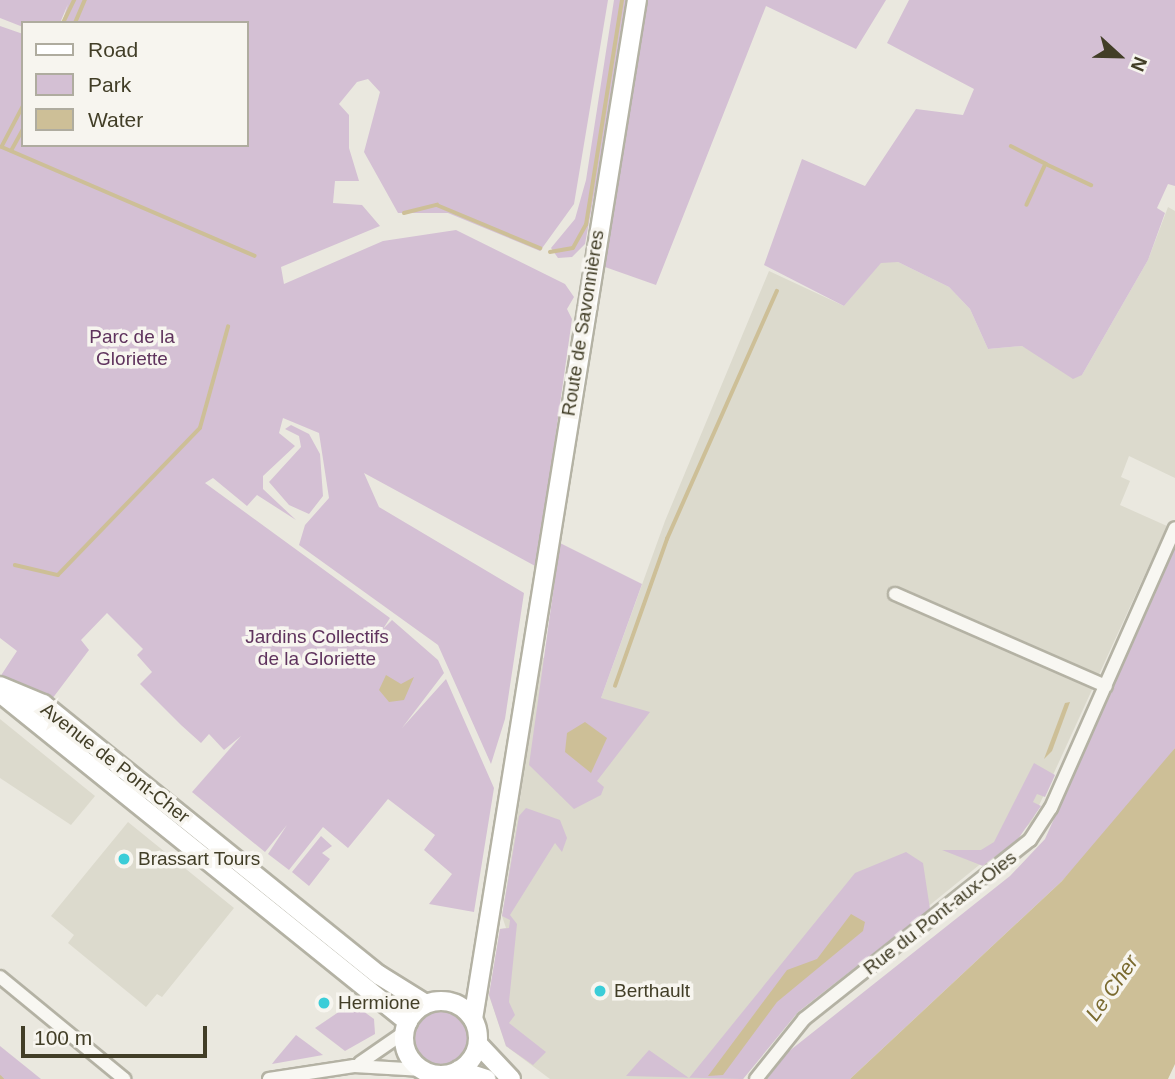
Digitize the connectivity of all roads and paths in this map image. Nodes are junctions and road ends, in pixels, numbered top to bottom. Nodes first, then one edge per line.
1 (636, 0) edge
2 (1175, 528) edge
3 (895, 594) dead end
4 (0, 686) edge
5 (1106, 686) junction
6 (0, 693) edge
7 (482, 966) junction
8 (0, 977) edge
9 (446, 1001) junction
10 (424, 1003) junction
11 (473, 1019) junction
12 (406, 1027) junction
13 (478, 1044) junction
14 (354, 1066) junction
15 (423, 1070) junction
16 (458, 1070) junction
17 (316, 1075) edge
18 (124, 1079) edge
19 (269, 1079) edge
20 (487, 1079) edge
21 (511, 1079) edge
22 (756, 1079) edge

1 - 7 main road, Route de Savonnières
2 - 5 street, Rue du Pont-aux-Oies
3 - 5 street
4 - 10 main road, Avenue de Pont-Cher
5 - 22 street, Rue du Pont-aux-Oies
6 - 12 main road, Avenue de Pont-Cher
7 - 9 main road, Route de Savonnières
7 - 11 main road, Route de Savonnières
8 - 18 street
9 - 10 main road
9 - 11 main road
10 - 12 main road
11 - 13 main road
12 - 14 street
12 - 15 main road
13 - 16 main road
13 - 21 main road
14 - 15 street
14 - 17 street
15 - 16 main road
16 - 20 main road
17 - 19 street

